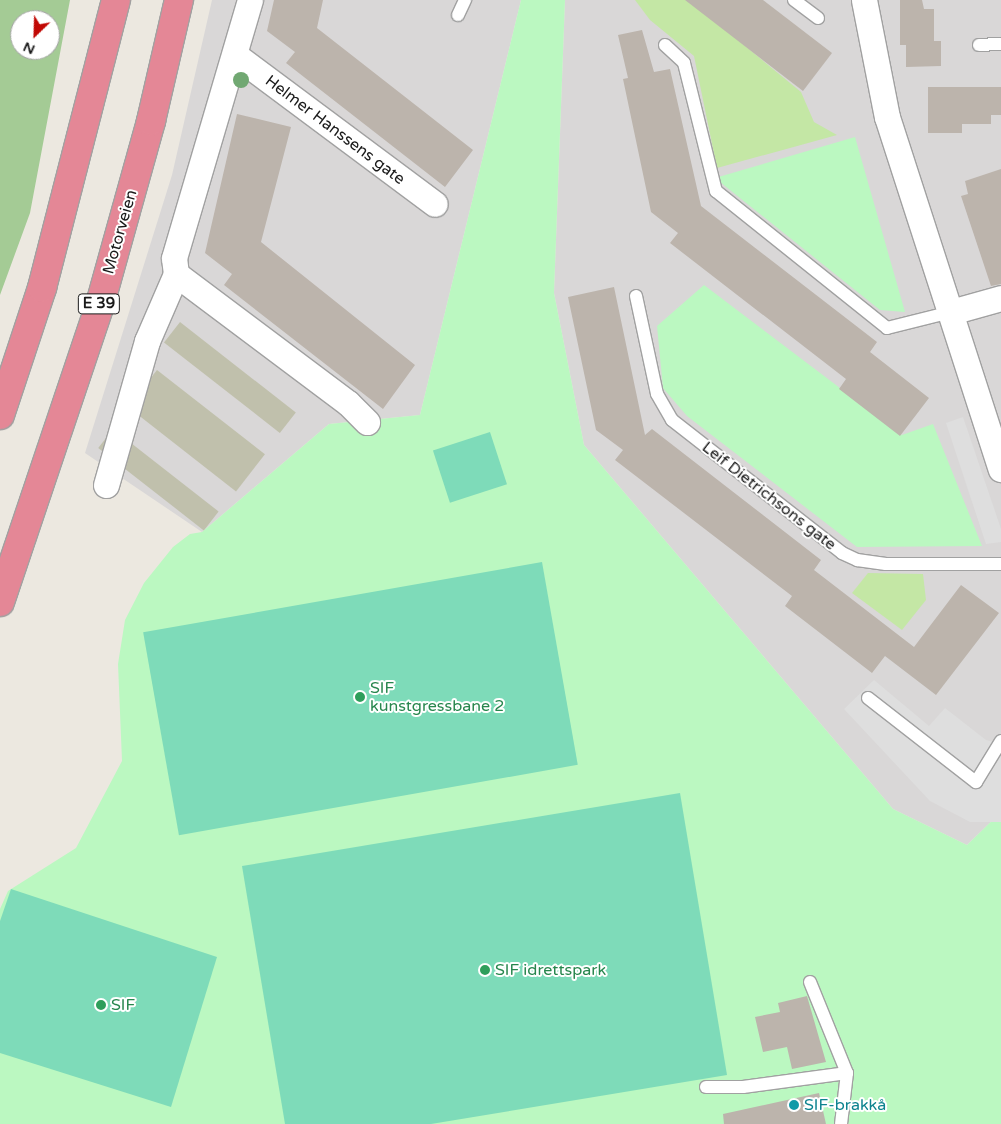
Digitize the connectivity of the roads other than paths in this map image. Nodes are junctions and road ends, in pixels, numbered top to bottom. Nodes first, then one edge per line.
1 (116, 0) edge
2 (179, 0) edge
3 (250, 0) edge
4 (465, 0) edge
5 (794, 0) edge
6 (864, 0) edge
7 (458, 15) dead end
8 (818, 18) dead end
9 (1001, 44) edge
10 (666, 45) dead end
11 (979, 45) dead end
12 (235, 55) junction
13 (435, 204) dead end
14 (176, 274) junction
15 (636, 296) dead end
16 (998, 302) edge
17 (951, 312) junction
18 (2, 409) edge
19 (367, 422) dead end
20 (1001, 469) edge
21 (106, 485) dead end
22 (1001, 564) edge
23 (0, 602) edge
24 (868, 698) dead end
25 (1001, 741) edge
26 (810, 982) dead end
27 (848, 1073) junction
28 (706, 1087) dead end
29 (841, 1124) edge

1 - 18 highway
2 - 23 highway, Motorveien / E 39
3 - 12 street
4 - 7 lane
5 - 8 lane
6 - 17 street
9 - 11 lane
10 - 17 lane
12 - 13 street, Helmer Hanssens gate
12 - 14 street
14 - 19 street
14 - 21 street
15 - 22 lane, Leif Dietrichsons gate
16 - 17 street
17 - 20 street
24 - 25 lane
26 - 27 lane
27 - 28 lane
27 - 29 lane

